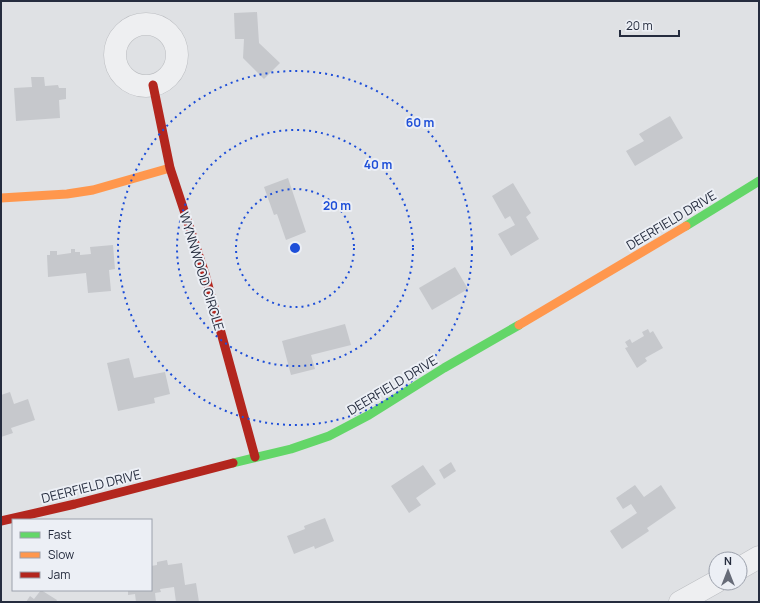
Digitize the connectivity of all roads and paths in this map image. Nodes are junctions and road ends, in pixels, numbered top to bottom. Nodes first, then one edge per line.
1 (153, 85) dead end
2 (170, 168) junction
3 (759, 181) edge
4 (1, 198) edge
5 (255, 457) junction
6 (1, 521) edge
7 (759, 557) edge
8 (748, 563) edge
9 (708, 586) edge
10 (680, 602) edge

1 - 2 street, WYNNWOOD CIRCLE
2 - 4 street
2 - 5 street, WYNNWOOD CIRCLE
3 - 5 street, DEERFIELD DRIVE
5 - 6 street, DEERFIELD DRIVE
7 - 8 street
9 - 10 street

